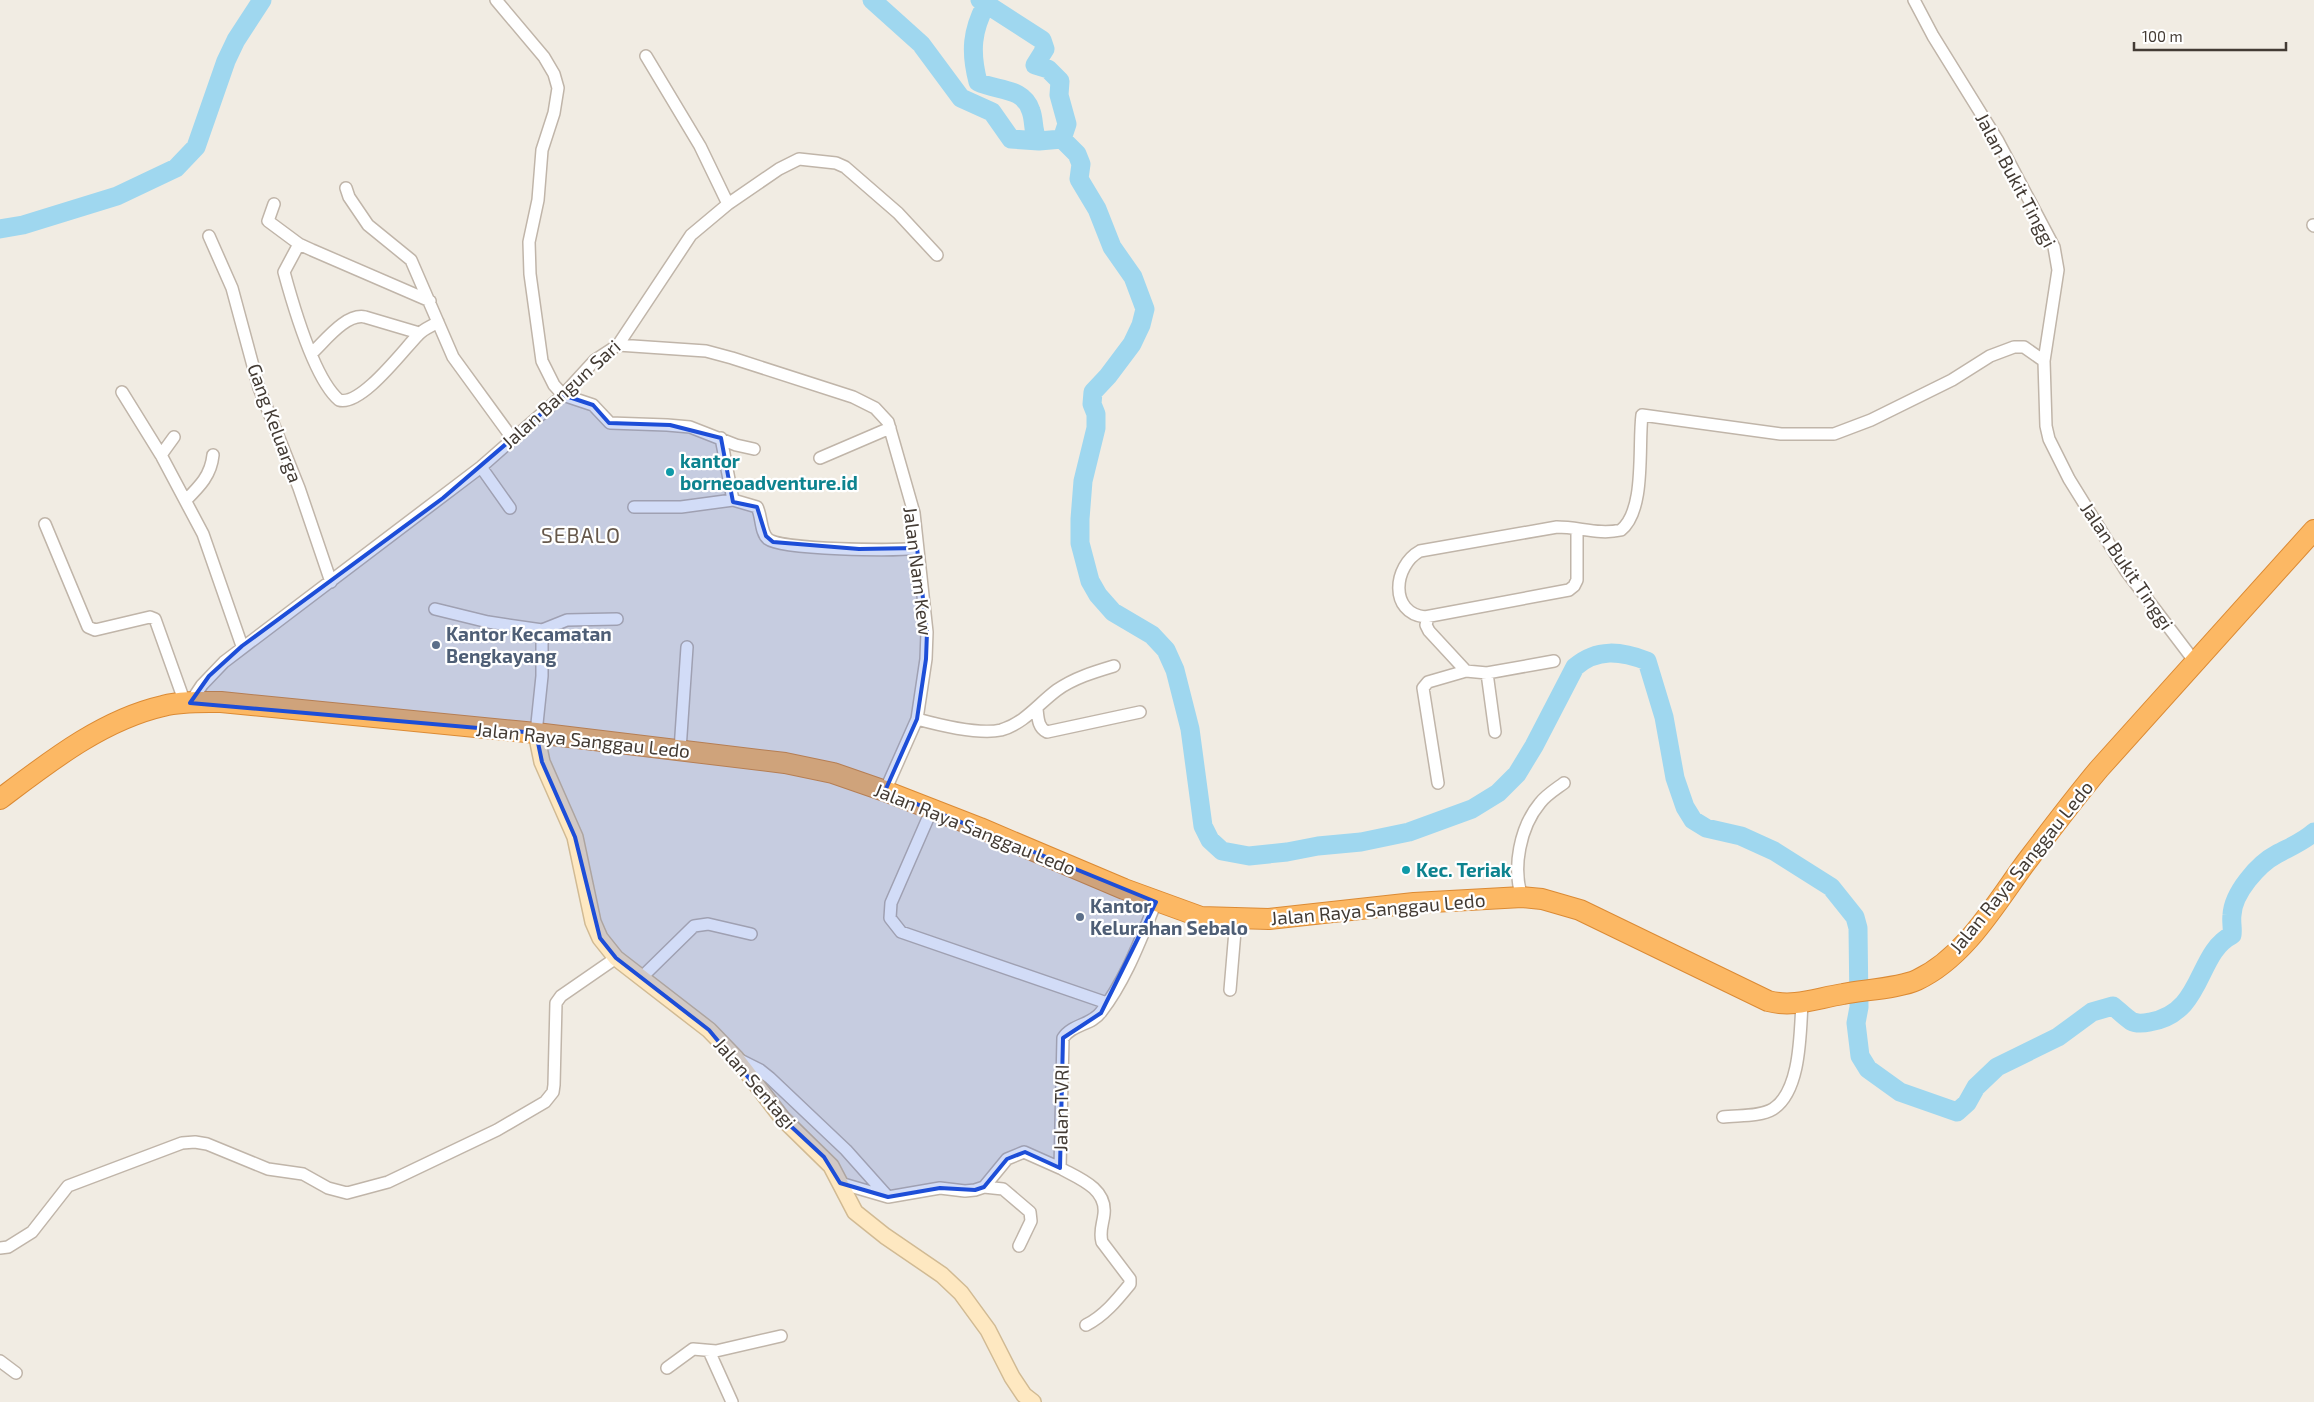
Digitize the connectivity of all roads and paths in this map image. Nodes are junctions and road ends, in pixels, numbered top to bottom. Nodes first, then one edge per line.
1 (496, 0) edge
2 (1914, 0) edge
3 (646, 56) dead end
4 (346, 188) dead end
5 (274, 204) dead end
6 (728, 204) junction
7 (210, 236) dead end
8 (299, 244) junction
9 (937, 254) dead end
10 (430, 301) junction
11 (438, 322) junction
12 (419, 333) junction
13 (618, 345) junction
14 (312, 353) junction
15 (2044, 361) junction
16 (577, 379) junction
17 (122, 392) dead end
18 (563, 394) junction
19 (580, 401) junction
20 (890, 428) junction
21 (174, 437) dead end
22 (512, 438) junction
23 (721, 438) junction
24 (754, 449) dead end
25 (161, 455) junction
26 (213, 455) dead end
27 (820, 458) dead end
28 (481, 467) junction
29 (186, 500) junction
30 (733, 500) junction
31 (634, 507) dead end
32 (510, 508) dead end
33 (45, 524) dead end
34 (1577, 529) junction
35 (2314, 530) edge
36 (917, 548) junction
37 (331, 582) junction
38 (435, 610) dead end
39 (1428, 617) junction
40 (617, 619) dead end
41 (542, 630) junction
42 (242, 646) junction
43 (687, 647) dead end
44 (1554, 661) dead end
45 (2195, 662) junction
46 (1114, 666) dead end
47 (1466, 671) junction
48 (1487, 673) junction
49 (187, 703) junction
50 (1037, 709) junction
51 (1140, 712) dead end
52 (917, 719) junction
53 (536, 732) junction
54 (1495, 732) dead end
55 (680, 750) junction
56 (1438, 783) dead end
57 (1564, 783) dead end
58 (885, 791) junction
59 (0, 799) edge
60 (932, 809) junction
61 (1522, 897) junction
62 (1156, 902) junction
63 (1236, 919) junction
64 (751, 934) dead end
65 (616, 958) junction
66 (641, 978) junction
67 (1230, 990) dead end
68 (1106, 1003) junction
69 (1802, 1003) junction
70 (736, 1058) junction
71 (1723, 1117) dead end
72 (1060, 1168) junction
73 (840, 1183) junction
74 (984, 1187) junction
75 (888, 1197) junction
76 (1019, 1246) dead end
77 (0, 1248) edge
78 (1086, 1325) dead end
79 (781, 1336) dead end
80 (709, 1351) junction
81 (0, 1361) edge
82 (667, 1368) dead end
83 (16, 1373) dead end
84 (1026, 1400) edge
85 (732, 1402) edge

1 - 18 street
2 - 15 street, Jalan Bukit Tinggi
3 - 6 street
4 - 10 street
5 - 8 street
6 - 9 street, Jalan Bangun Sari
6 - 13 street, Jalan Bangun Sari
7 - 37 street, Gang Keluarga
8 - 10 street
8 - 14 street
10 - 11 street
11 - 12 street
11 - 22 street
12 - 14 street
12 - 14 street
13 - 16 street, Jalan Bangun Sari
13 - 20 street, Jalan Nam Kew
15 - 34 street
15 - 45 street, Jalan Bukit Tinggi
16 - 18 street, Jalan Bangun Sari
16 - 19 street
17 - 25 street
18 - 19 street
18 - 22 street, Jalan Bangun Sari
19 - 23 street
20 - 27 street
20 - 36 street, Jalan Nam Kew
21 - 25 street
22 - 28 street, Jalan Bangun Sari
23 - 24 street
23 - 30 street
25 - 29 street
26 - 29 street
28 - 32 street
28 - 37 street, Jalan Bangun Sari
29 - 42 street
30 - 31 street
30 - 36 street
33 - 49 street
34 - 39 street
34 - 39 street
35 - 45 highway, Jalan Raya Sanggau Ledo
36 - 52 street, Jalan Nam Kew
37 - 42 street, Jalan Bangun Sari
38 - 41 street
39 - 47 street
40 - 41 street
41 - 53 street
42 - 49 street, Jalan Bangun Sari
43 - 55 street
44 - 48 street
45 - 69 highway, Jalan Raya Sanggau Ledo
46 - 50 street
47 - 48 street
47 - 56 street
48 - 54 street
49 - 53 highway, Jalan Raya Sanggau Ledo
49 - 59 highway, Jalan Raya Sanggau Ledo
50 - 51 street
50 - 52 street
52 - 58 street, Jalan Nam Kew
53 - 55 highway, Jalan Raya Sanggau Ledo
53 - 65 main road, Jalan Sentagi
55 - 58 highway, Jalan Raya Sanggau Ledo
57 - 61 street
58 - 60 highway, Jalan Raya Sanggau Ledo
60 - 62 highway, Jalan Raya Sanggau Ledo
60 - 68 street
61 - 63 highway, Jalan Raya Sanggau Ledo
61 - 69 highway, Jalan Raya Sanggau Ledo
62 - 63 highway, Jalan Raya Sanggau Ledo
62 - 68 street, Jalan TVRI
63 - 67 street
64 - 66 street
65 - 66 main road, Jalan Sentagi
65 - 77 street
66 - 70 main road, Jalan Sentagi
68 - 72 street, Jalan TVRI
69 - 71 street
70 - 73 main road, Jalan Sentagi
70 - 75 street
72 - 74 street, Jalan TVRI
72 - 78 street
73 - 75 street
73 - 84 main road, Jalan Sentagi
74 - 75 street
74 - 76 street
79 - 80 street
80 - 82 street
80 - 85 street
81 - 83 street

